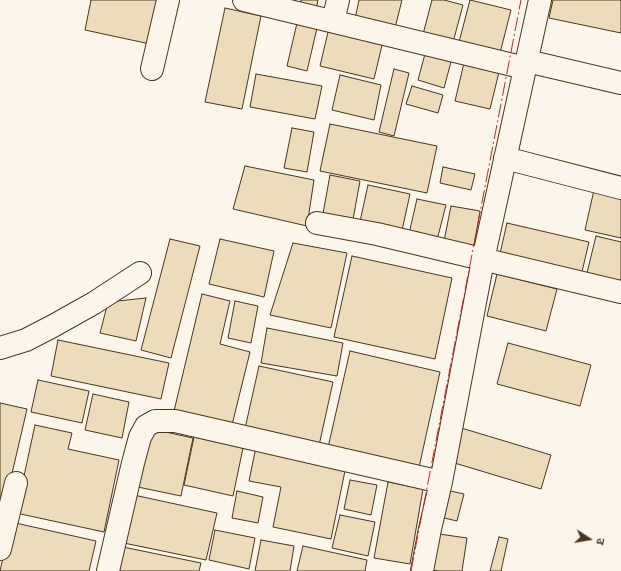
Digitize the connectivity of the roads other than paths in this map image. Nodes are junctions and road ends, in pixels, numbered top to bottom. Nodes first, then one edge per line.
1 (168, 0) edge
2 (244, 0) edge
3 (338, 0) edge
4 (540, 0) edge
5 (333, 21) junction
6 (526, 64) junction
7 (152, 68) dead end
8 (621, 83) edge
9 (505, 158) junction
10 (621, 188) edge
11 (317, 223) dead end
12 (483, 260) junction
13 (140, 272) dead end
14 (621, 292) edge
15 (0, 348) edge
16 (441, 482) junction
17 (16, 483) dead end
18 (0, 549) edge
19 (108, 571) edge
20 (422, 571) edge

1 - 7 street
2 - 5 street
3 - 5 street
4 - 6 street
5 - 6 street
6 - 8 street
6 - 9 street
9 - 10 street
9 - 12 street
11 - 12 street
12 - 14 street
12 - 16 street
13 - 15 street
16 - 19 street
16 - 20 street
17 - 18 street

